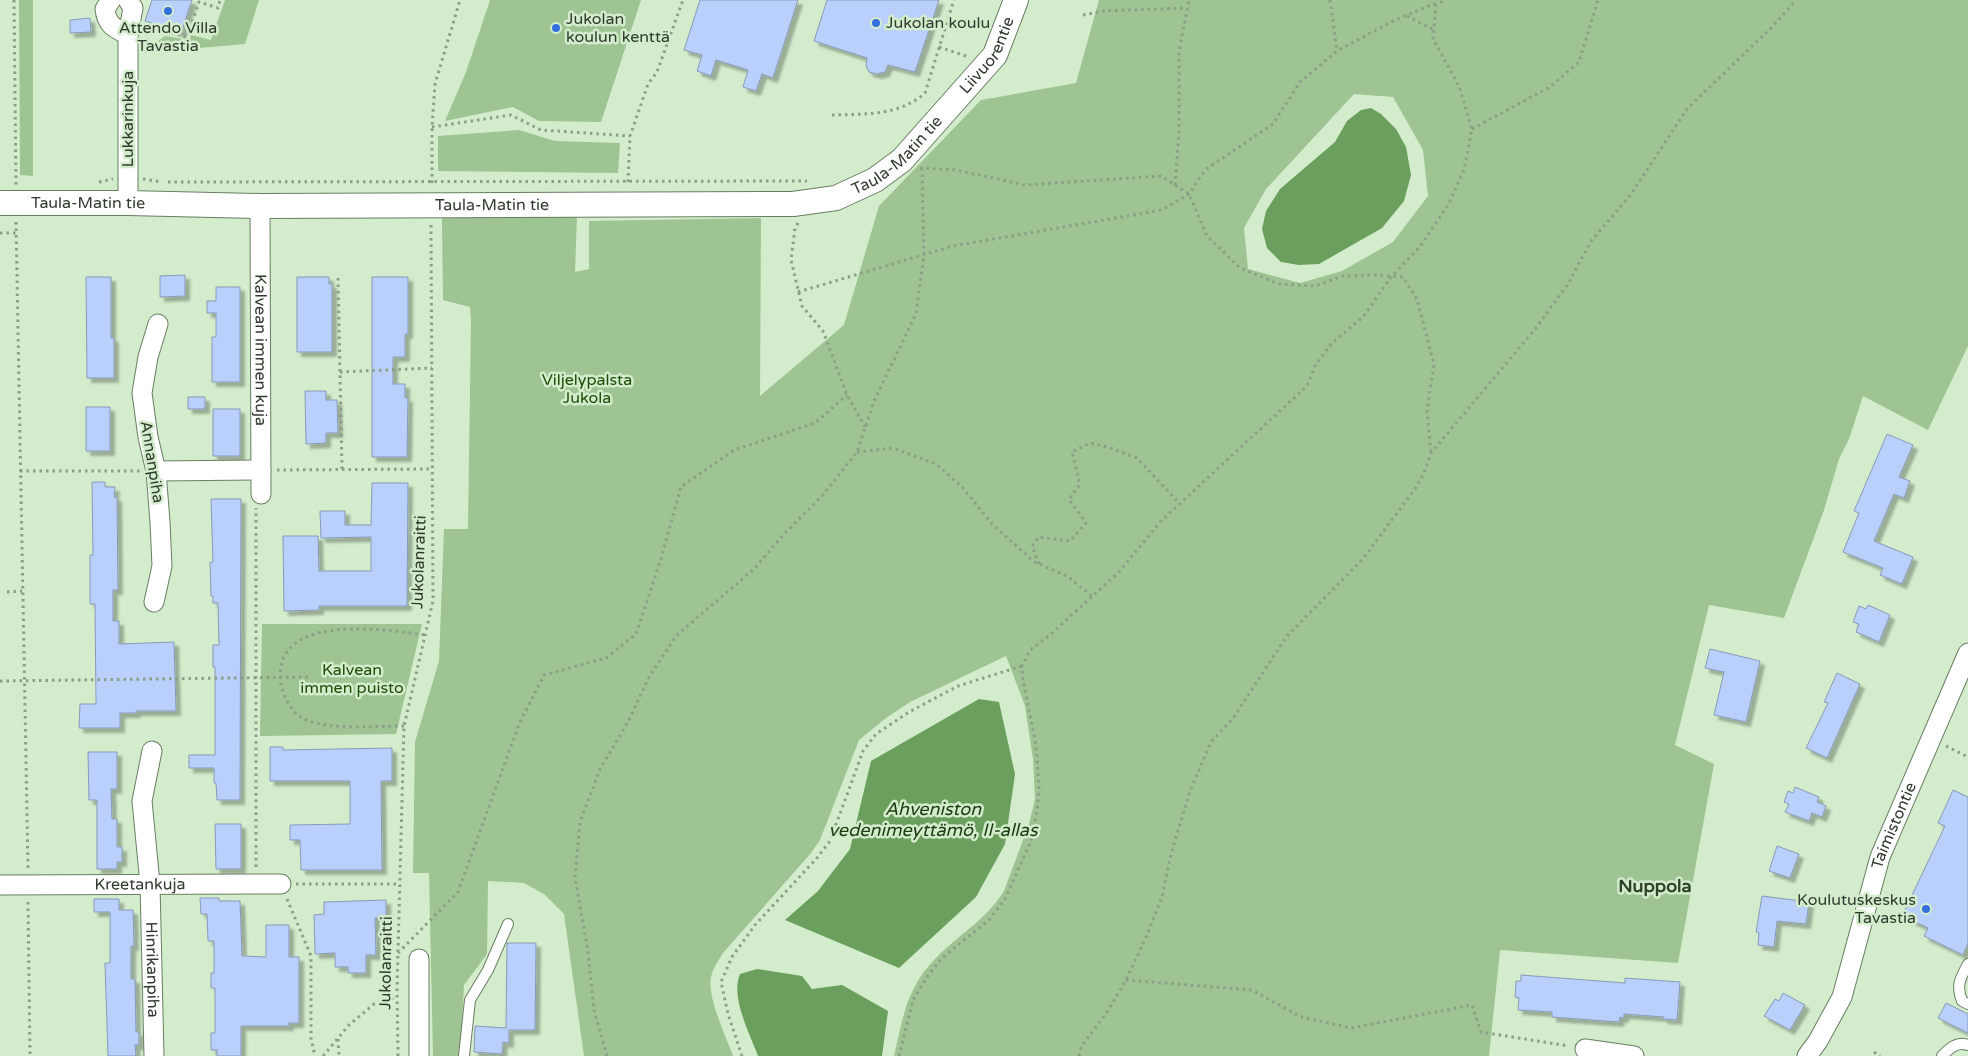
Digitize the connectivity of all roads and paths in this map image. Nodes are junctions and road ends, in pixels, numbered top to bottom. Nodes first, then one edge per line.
1 (14, 0) edge
2 (111, 0) edge
3 (128, 0) edge
4 (220, 0) edge
5 (460, 0) edge
6 (683, 0) edge
7 (954, 0) edge
8 (1016, 0) edge
9 (1189, 0) edge
10 (1330, 0) edge
11 (1444, 0) edge
12 (1598, 0) edge
13 (1796, 0) edge
14 (1186, 8) junction
15 (1082, 15) dead end
16 (1408, 16) junction
17 (129, 29) junction
18 (1434, 30) junction
19 (939, 47) junction
20 (1337, 51) junction
21 (969, 65) dead end
22 (950, 105) joint
23 (832, 115) dead end
24 (432, 127) junction
25 (1472, 129) junction
26 (630, 136) junction
27 (912, 164) junction
28 (129, 176) junction
29 (432, 182) junction
30 (628, 182) junction
31 (97, 183) dead end
32 (1175, 185) junction
33 (812, 192) junction
34 (14, 193) edge
35 (1189, 194) junction
36 (128, 203) junction
37 (260, 206) junction
38 (431, 215) dead end
39 (16, 232) junction
40 (0, 233) edge
41 (924, 255) junction
42 (1392, 277) junction
43 (338, 278) dead end
44 (798, 292) junction
45 (158, 324) dead end
46 (432, 368) junction
47 (340, 372) junction
48 (847, 395) junction
49 (865, 428) junction
50 (857, 452) junction
51 (1430, 453) junction
52 (432, 469) junction
53 (261, 470) junction
54 (342, 470) junction
55 (20, 471) junction
56 (156, 471) junction
57 (261, 494) joint
58 (1180, 504) junction
59 (1039, 564) junction
60 (22, 591) junction
61 (7, 592) dead end
62 (1092, 596) junction
63 (154, 602) dead end
64 (425, 635) junction
65 (1968, 653) edge
66 (1022, 666) junction
67 (280, 677) junction
68 (309, 677) dead end
69 (256, 678) junction
70 (24, 681) junction
71 (0, 682) edge
72 (404, 726) junction
73 (1932, 739) junction
74 (152, 751) dead end
75 (1968, 757) edge
76 (150, 884) junction
77 (281, 884) junction
78 (400, 884) junction
79 (0, 885) edge
80 (28, 885) junction
81 (256, 885) junction
82 (508, 924) dead end
83 (398, 953) junction
84 (419, 959) dead end
85 (1968, 964) edge
86 (1126, 980) junction
87 (397, 997) junction
88 (1968, 1004) edge
89 (338, 1038) junction
90 (1968, 1046) edge
91 (1585, 1049) joint
92 (1874, 1052) dead end
93 (30, 1056) edge
94 (154, 1056) edge
95 (315, 1056) edge
96 (323, 1056) edge
97 (338, 1056) edge
98 (398, 1056) edge
99 (419, 1056) edge
100 (464, 1056) edge
101 (607, 1056) edge
102 (742, 1056) edge
103 (899, 1056) edge
104 (1079, 1056) edge
105 (1634, 1056) edge
106 (1807, 1056) edge
107 (1880, 1056) edge
108 (1942, 1056) edge

1 - 34 path
2 - 17 street
3 - 17 street, Lukkarinkuja
4 - 17 path
5 - 24 path
6 - 26 path
7 - 19 path
8 - 22 street, Liivuorentie
9 - 14 path
10 - 20 path
11 - 16 path
11 - 18 path
12 - 25 path
13 - 51 path
14 - 15 path
14 - 32 path
16 - 18 path
16 - 20 path
17 - 28 street, Lukkarinkuja
18 - 25 path
19 - 21 path
19 - 23 path
20 - 35 path
22 - 27 street, Taula-Matin tie
24 - 26 path
24 - 29 path
25 - 42 path
26 - 30 path
27 - 32 path
27 - 33 street, Taula-Matin tie
27 - 41 path
28 - 29 path
28 - 31 path
28 - 36 street, Lukkarinkuja
29 - 30 path
30 - 33 path
32 - 35 path
33 - 37 street, Taula-Matin tie
33 - 44 path
34 - 36 street, Taula-Matin tie
34 - 39 path
35 - 41 path
35 - 42 path
36 - 37 street, Taula-Matin tie
37 - 53 street, Kalvean immen kuja
38 - 46 path, Jukolanraitti
39 - 40 path
39 - 55 path
41 - 44 path
41 - 49 path
42 - 51 path
42 - 58 path
43 - 47 path
44 - 48 path
45 - 56 street, Annanpiha
46 - 47 path
46 - 52 path, Jukolanraitti
47 - 54 path
48 - 49 path
48 - 83 path
49 - 50 path
50 - 59 path
50 - 101 path
51 - 86 path
52 - 54 path
52 - 64 path, Jukolanraitti
53 - 54 path
53 - 56 street
53 - 57 street, Kalvean immen kuja
55 - 56 path
55 - 60 path
56 - 63 street, Annanpiha
57 - 69 path
58 - 59 path
58 - 62 path
59 - 62 path
60 - 61 path
60 - 70 path
62 - 66 path
64 - 67 path
64 - 72 path, Jukolanraitti
65 - 73 street, Taimistontie
66 - 102 path
66 - 103 path
67 - 68 path
67 - 69 path
67 - 72 path
69 - 70 path
69 - 81 path
70 - 71 path
70 - 80 path
72 - 78 path, Jukolanraitti
73 - 75 path
73 - 106 street, Taimistontie
74 - 76 street, Hinrikanpiha
76 - 80 street, Kreetankuja
76 - 81 street, Kreetankuja
76 - 94 street, Hinrikanpiha
77 - 78 path
77 - 81 street, Kreetankuja
77 - 95 path
78 - 83 path, Jukolanraitti
79 - 80 street, Kreetankuja
80 - 93 path
82 - 100 lane
83 - 87 path, Jukolanraitti
84 - 99 street
85 - 88 lane
86 - 91 path
86 - 104 path
87 - 89 path
87 - 98 path, Jukolanraitti
89 - 96 path
89 - 97 path
90 - 108 lane
91 - 105 street
92 - 107 path

